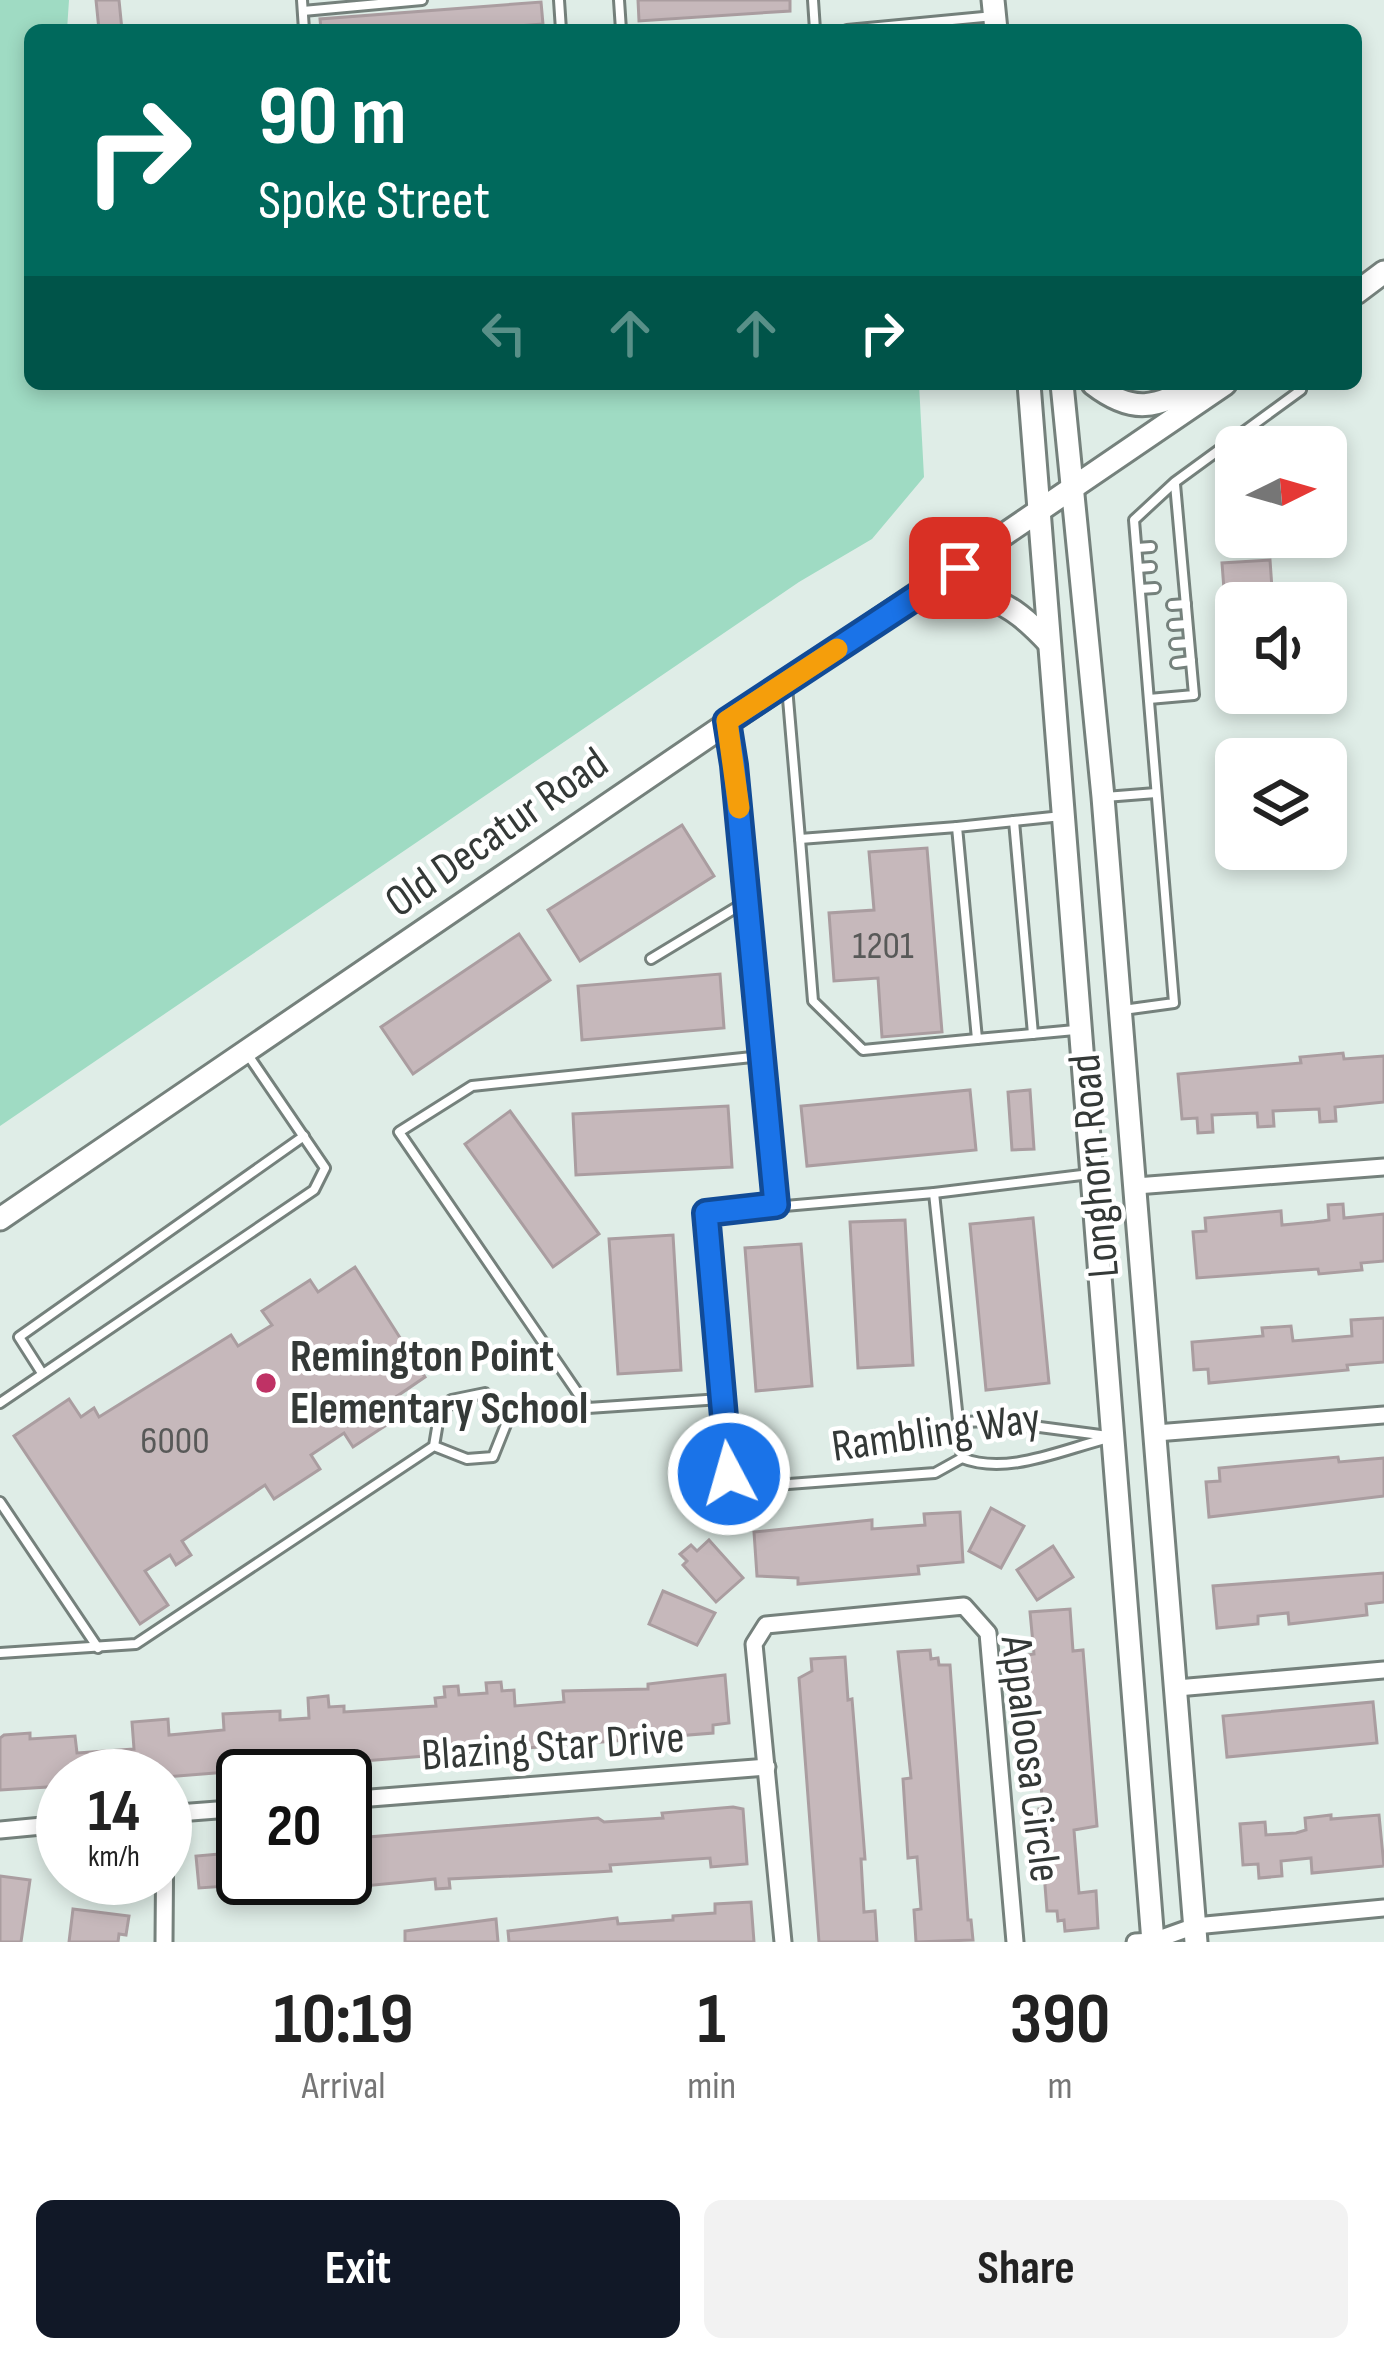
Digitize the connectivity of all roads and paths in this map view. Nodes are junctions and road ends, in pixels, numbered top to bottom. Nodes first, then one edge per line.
1 (422, 0) edge
2 (302, 6) edge
3 (996, 19) edge
4 (928, 24) edge
5 (1029, 390) edge
6 (1062, 390) edge
7 (1101, 390) edge
8 (1188, 390) edge
9 (1217, 390) edge
10 (1301, 390) edge
11 (1175, 482) junction
12 (1071, 492) junction
13 (1039, 513) junction
14 (1180, 543) junction
15 (1168, 545) dead end
16 (1151, 547) dead end
17 (1137, 548) junction
18 (1182, 563) junction
19 (1168, 565) dead end
20 (1151, 567) dead end
21 (1138, 568) junction
22 (1184, 585) junction
23 (1170, 586) dead end
24 (1155, 588) dead end
25 (1140, 589) junction
26 (921, 595) junction
27 (1186, 604) junction
28 (1172, 605) dead end
29 (1155, 607) dead end
30 (1142, 608) junction
31 (1187, 624) junction
32 (1173, 625) dead end
33 (1156, 626) dead end
34 (1143, 628) junction
35 (1049, 643) junction
36 (1189, 643) junction
37 (1175, 644) dead end
38 (1159, 646) dead end
39 (1145, 647) junction
40 (1191, 661) junction
41 (1177, 663) dead end
42 (1161, 664) dead end
43 (1146, 666) junction
44 (786, 682) junction
45 (1149, 699) junction
46 (727, 721) junction
47 (734, 765) joint
48 (1156, 793) junction
49 (1103, 797) junction
50 (1064, 816) junction
51 (1014, 821) junction
52 (958, 827) junction
53 (800, 839) junction
54 (747, 901) junction
55 (651, 959) dead end
56 (1122, 1019) junction
57 (1082, 1029) junction
58 (1033, 1034) junction
59 (977, 1039) junction
60 (247, 1053) junction
61 (762, 1055) junction
62 (304, 1136) junction
63 (1384, 1167) edge
64 (1091, 1173) junction
65 (1136, 1186) junction
66 (934, 1193) junction
67 (776, 1205) junction
68 (0, 1219) edge
69 (42, 1373) junction
70 (721, 1399) junction
71 (0, 1403) edge
72 (1384, 1415) edge
73 (959, 1422) junction
74 (1156, 1433) junction
75 (1116, 1437) junction
76 (434, 1447) junction
77 (962, 1458) junction
78 (0, 1502) edge
79 (98, 1649) junction
80 (0, 1653) edge
81 (1384, 1670) edge
82 (1177, 1688) junction
83 (767, 1767) junction
84 (372, 1798) edge
85 (36, 1826) edge
86 (0, 1830) edge
87 (164, 1905) edge
88 (1384, 1908) edge
89 (1195, 1934) edge
90 (1153, 1941) edge
91 (164, 1942) edge
92 (783, 1942) edge
93 (1015, 1942) edge
94 (1135, 1942) edge

1 - 2 lane
3 - 4 lane
5 - 13 main road, Longhorn Road
6 - 12 main road, Longhorn Road
7 - 8 main road
9 - 12 main road, Old Decatur Road
10 - 11 lane
11 - 14 lane
11 - 17 lane
12 - 13 main road, Old Decatur Road
12 - 49 main road, Longhorn Road
13 - 26 main road, Old Decatur Road
13 - 35 main road, Longhorn Road
14 - 15 lane
14 - 18 lane
16 - 17 lane
17 - 21 lane
18 - 19 lane
18 - 22 lane
20 - 21 lane
21 - 25 lane
22 - 23 lane
22 - 27 lane
24 - 25 lane
25 - 30 lane
26 - 35 main road
26 - 44 main road, Old Decatur Road
27 - 28 lane
27 - 31 lane
29 - 30 lane
30 - 34 lane
31 - 32 lane
31 - 36 lane
33 - 34 lane
34 - 39 lane
35 - 50 main road, Longhorn Road
36 - 37 lane
36 - 40 lane
38 - 39 lane
39 - 43 lane
40 - 41 lane
40 - 45 lane
42 - 43 lane
43 - 45 lane
44 - 46 main road, Old Decatur Road
44 - 53 lane
45 - 48 lane
46 - 47 street
46 - 60 main road, Old Decatur Road
47 - 54 lane
48 - 49 lane
48 - 56 lane
49 - 56 main road, Longhorn Road
50 - 51 lane
50 - 57 main road, Longhorn Road
51 - 52 lane
51 - 58 lane
52 - 53 lane
52 - 59 lane
53 - 59 lane
54 - 55 lane
54 - 61 lane
56 - 57 main road
56 - 65 main road, Longhorn Road
57 - 58 lane
57 - 64 main road, Longhorn Road
58 - 59 lane
60 - 62 lane
60 - 68 main road, Old Decatur Road
61 - 67 lane
61 - 70 lane
62 - 69 lane
62 - 69 lane
63 - 65 street
64 - 66 lane
64 - 75 main road, Longhorn Road
65 - 74 main road, Longhorn Road
66 - 67 lane
66 - 73 lane
67 - 70 lane, Rambling Way
69 - 71 lane
70 - 77 lane, Rambling Way
72 - 74 street
73 - 75 lane, Rambling Way
73 - 77 lane
74 - 75 main road
74 - 82 main road, Longhorn Road
75 - 77 lane, Rambling Way
75 - 90 main road, Longhorn Road
76 - 76 lane
76 - 79 lane
78 - 79 lane
79 - 80 lane
81 - 82 street
82 - 89 main road, Longhorn Road
83 - 84 street, Blazing Star Drive
83 - 92 street, Appaloosa Circle
83 - 93 street, Appaloosa Circle
85 - 86 street
87 - 91 street
88 - 89 street
89 - 90 street
90 - 94 street

